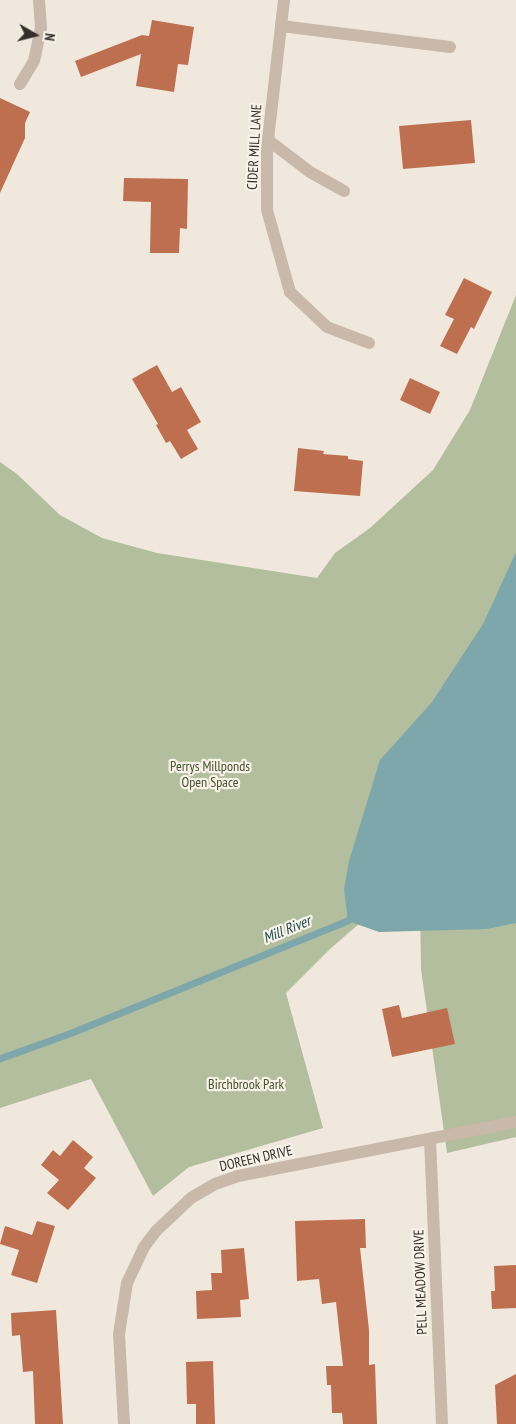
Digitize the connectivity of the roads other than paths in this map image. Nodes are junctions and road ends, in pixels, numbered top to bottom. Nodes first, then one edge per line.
1 (39, 0) edge
2 (284, 0) edge
3 (280, 26) junction
4 (450, 48) dead end
5 (20, 84) dead end
6 (268, 140) junction
7 (344, 191) dead end
8 (368, 343) dead end
9 (516, 1122) edge
10 (430, 1139) junction
11 (124, 1424) edge
12 (442, 1424) edge

1 - 5 street
2 - 3 street, CIDER MILL LANE
3 - 4 street
3 - 6 street, CIDER MILL LANE
6 - 7 street
6 - 8 street, CIDER MILL LANE
9 - 10 street, DOREEN DRIVE
10 - 11 street, DOREEN DRIVE
10 - 12 street, PELL MEADOW DRIVE

